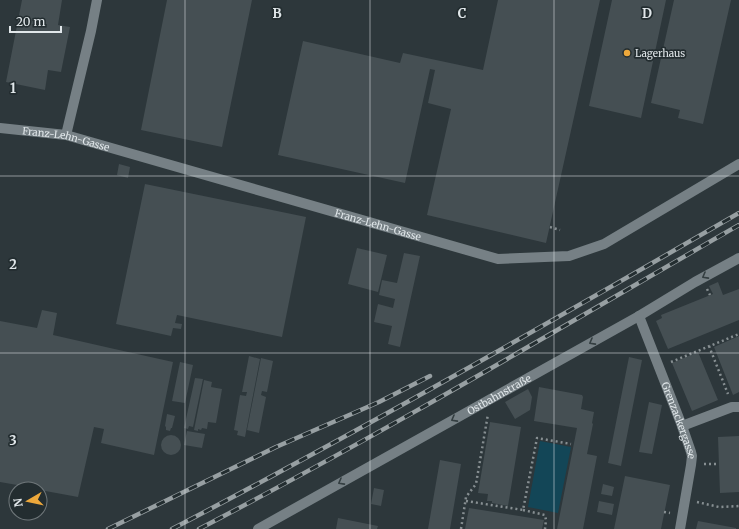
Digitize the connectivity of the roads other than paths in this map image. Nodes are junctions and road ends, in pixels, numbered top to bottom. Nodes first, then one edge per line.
1 (97, 0) edge
2 (0, 128) edge
3 (66, 135) junction
4 (739, 164) edge
5 (739, 258) edge
6 (639, 316) junction
7 (736, 407) edge
8 (682, 426) junction
9 (258, 529) edge
10 (680, 529) edge

1 - 3 street
2 - 3 street, Franz-Lehn-Gasse
3 - 4 street, Franz-Lehn-Gasse
5 -> 6 street, Ostbahnstraße
6 - 8 street, Grenzackergasse
6 -> 9 street, Ostbahnstraße
7 - 8 street
8 - 10 street, Grenzackergasse

